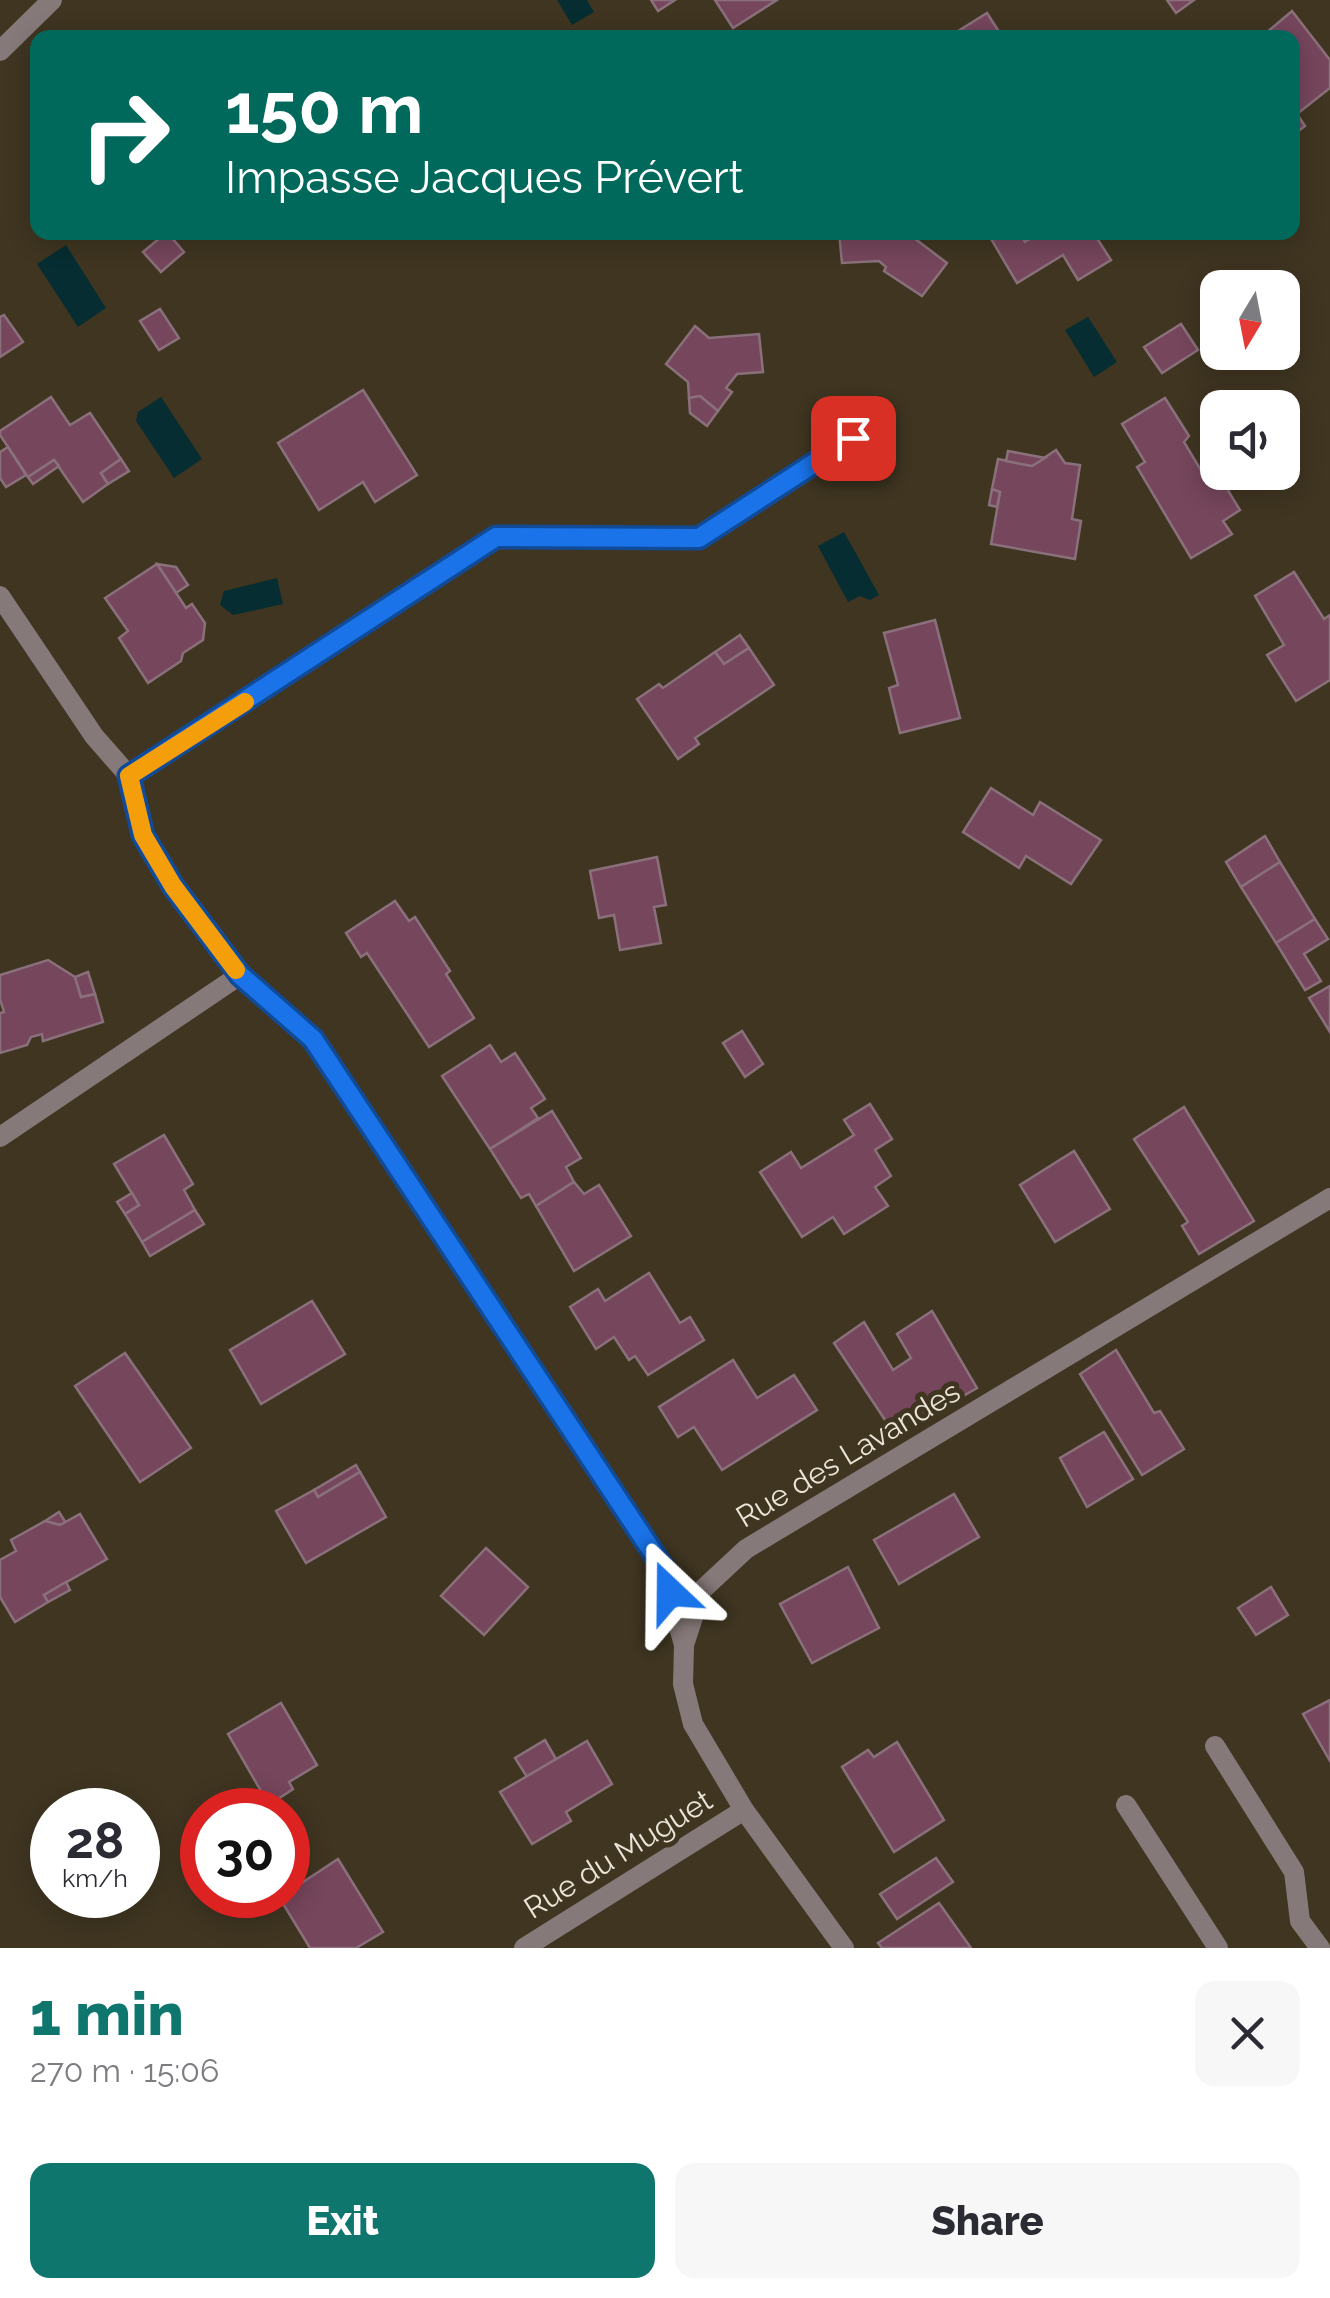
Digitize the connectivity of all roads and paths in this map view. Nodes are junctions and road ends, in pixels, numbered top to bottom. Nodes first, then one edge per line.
1 (52, 0) edge
2 (0, 51) edge
3 (853, 438) dead end
4 (0, 596) edge
5 (129, 776) junction
6 (240, 975) junction
7 (0, 1137) edge
8 (1330, 1198) edge
9 (684, 1646) junction
10 (1215, 1746) dead end
11 (1126, 1805) dead end
12 (744, 1810) junction
13 (524, 1948) edge
14 (844, 1948) edge
15 (1218, 1948) edge
16 (1320, 1948) edge

1 - 2 street
3 - 5 street
4 - 5 street
5 - 6 street
6 - 7 street
6 - 9 street
8 - 9 street, Rue des Lavandes
9 - 12 street, Rue des Lavandes
10 - 16 street
11 - 15 street
12 - 13 street, Rue du Muguet
12 - 14 street, Rue des Lavandes

